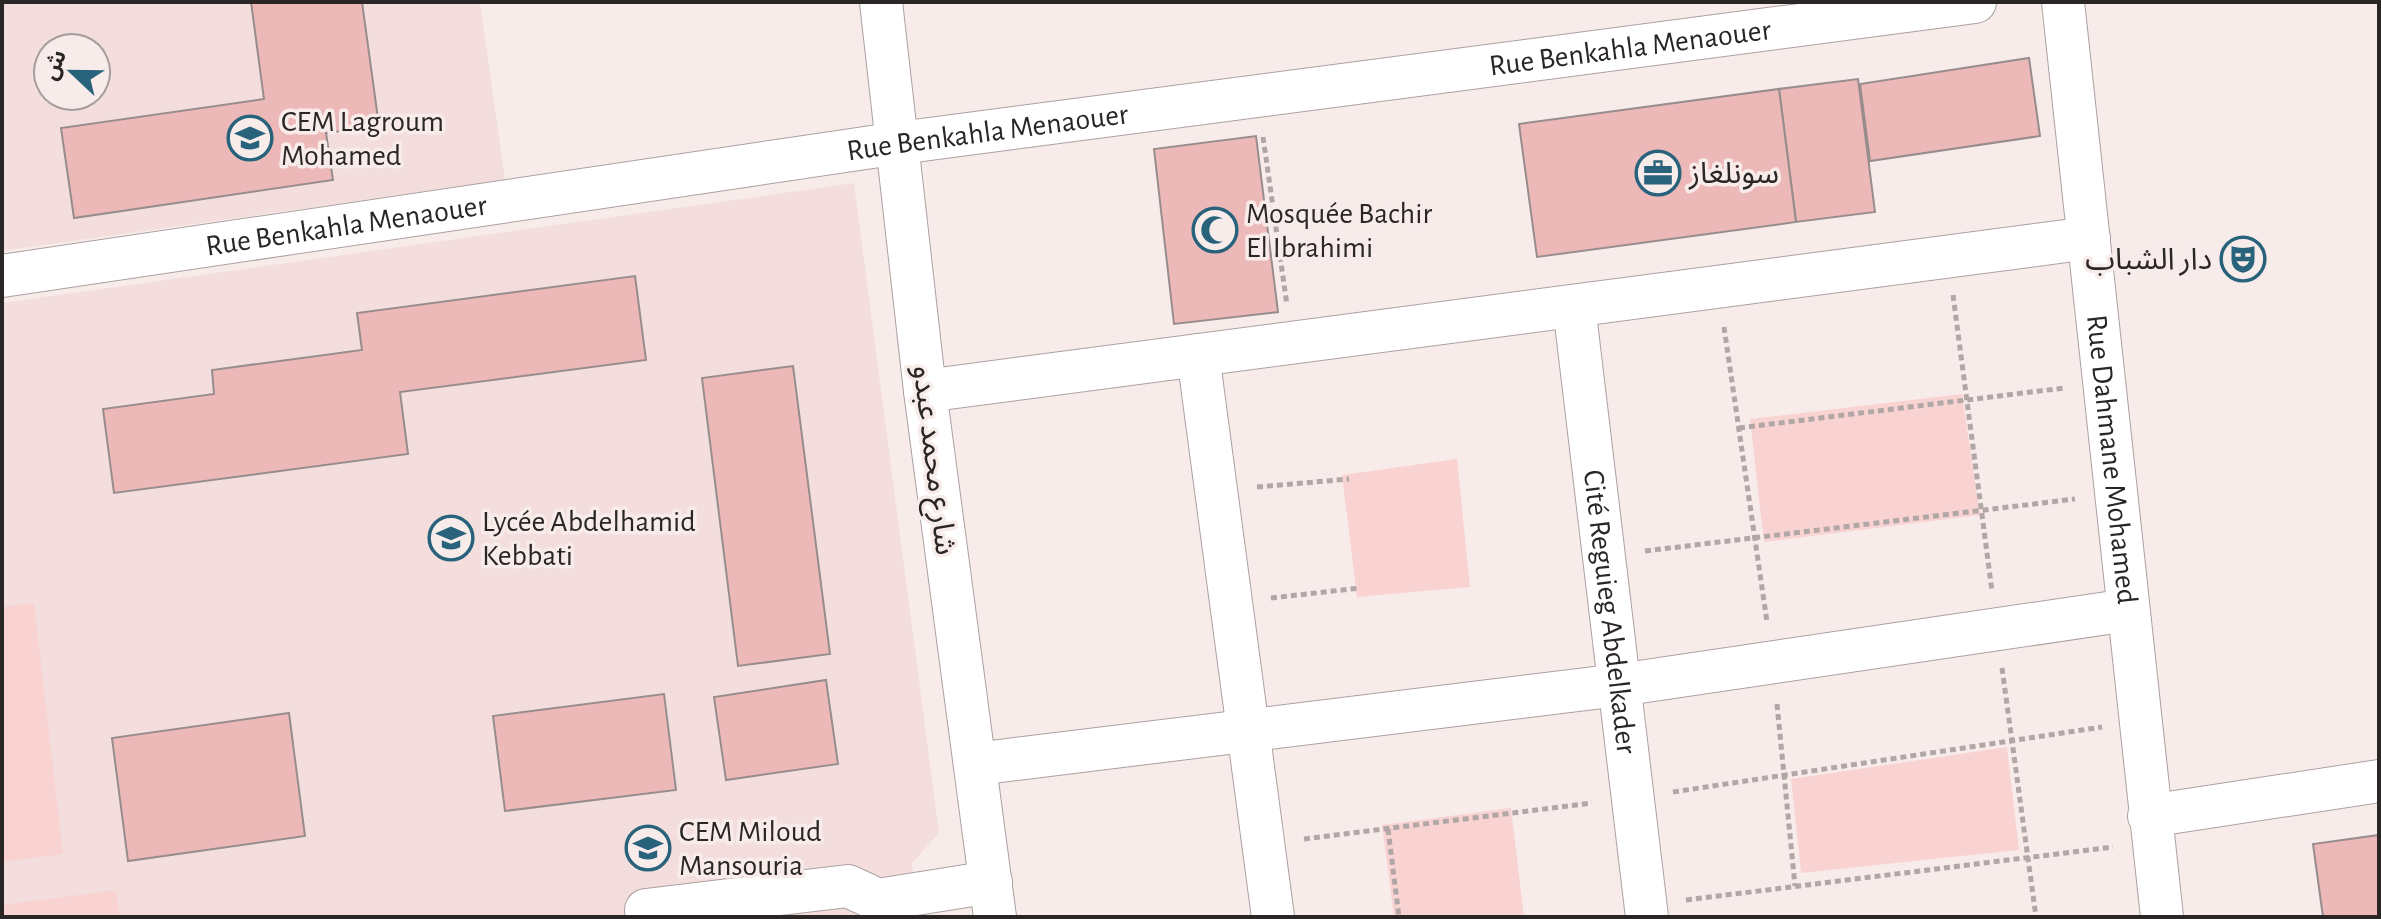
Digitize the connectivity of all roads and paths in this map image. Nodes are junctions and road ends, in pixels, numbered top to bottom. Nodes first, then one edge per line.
1 (881, 2) edge
2 (1975, 2) edge
3 (2063, 2) edge
4 (1743, 17) edge
5 (1257, 96) junction
6 (899, 143) junction
7 (2089, 238) junction
8 (2, 276) edge
9 (1718, 287) junction
10 (1574, 306) junction
11 (1293, 342) junction
12 (1198, 355) junction
13 (2104, 383) junction
14 (925, 391) junction
15 (1739, 428) junction
16 (1349, 479) dead end
17 (1216, 491) junction
18 (2116, 494) junction
19 (1755, 538) junction
20 (1604, 555) junction
21 (1360, 588) dead end
22 (1231, 603) junction
23 (2128, 610) junction
24 (1773, 662) junction
25 (1619, 685) junction
26 (2141, 720) junction
27 (1248, 731) junction
28 (975, 764) junction
29 (1785, 775) junction
30 (2379, 781) edge
31 (1633, 798) junction
32 (1388, 829) junction
33 (2151, 829) junction
34 (1263, 845) junction
35 (1795, 886) junction
36 (993, 900) edge
37 (879, 908) edge
38 (1646, 911) edge
39 (647, 917) edge
40 (1273, 917) edge
41 (1399, 917) edge
42 (2162, 917) edge

1 - 6 street, شارع محمد عبدو
2 - 4 street, Rue Benkahla Menaouer
3 - 7 street, Rue Dahmane Mohamed
4 - 5 street, Rue Benkahla Menaouer
5 - 6 street, Rue Benkahla Menaouer
5 - 11 path
6 - 8 street, Rue Benkahla Menaouer
6 - 14 street, شارع محمد عبدو
7 - 9 street
7 - 13 street, Rue Dahmane Mohamed
9 - 10 street
9 - 15 path
10 - 11 street
10 - 20 street, Cité Reguieg Abdelkader
11 - 12 street
12 - 14 street
12 - 17 street
13 - 15 path
13 - 18 street, Rue Dahmane Mohamed
14 - 28 street, شارع محمد عبدو
15 - 19 path
16 - 17 path
17 - 22 street
18 - 19 path
18 - 23 street, Rue Dahmane Mohamed
19 - 20 path
19 - 24 path
20 - 25 street, Cité Reguieg Abdelkader
21 - 22 path
22 - 27 street
23 - 24 street
23 - 26 street, Rue Dahmane Mohamed
24 - 25 street
24 - 29 path
25 - 27 street
25 - 31 street, Cité Reguieg Abdelkader
26 - 29 path
26 - 33 street, Rue Dahmane Mohamed
27 - 28 street
27 - 34 street
28 - 36 street, شارع محمد عبدو
29 - 31 path
29 - 35 path
30 - 33 street
31 - 32 path
31 - 38 street, Cité Reguieg Abdelkader
32 - 34 path
32 - 41 path
33 - 35 path
33 - 42 street, Rue Dahmane Mohamed
34 - 40 street
35 - 38 path
36 - 37 street
37 - 39 street

